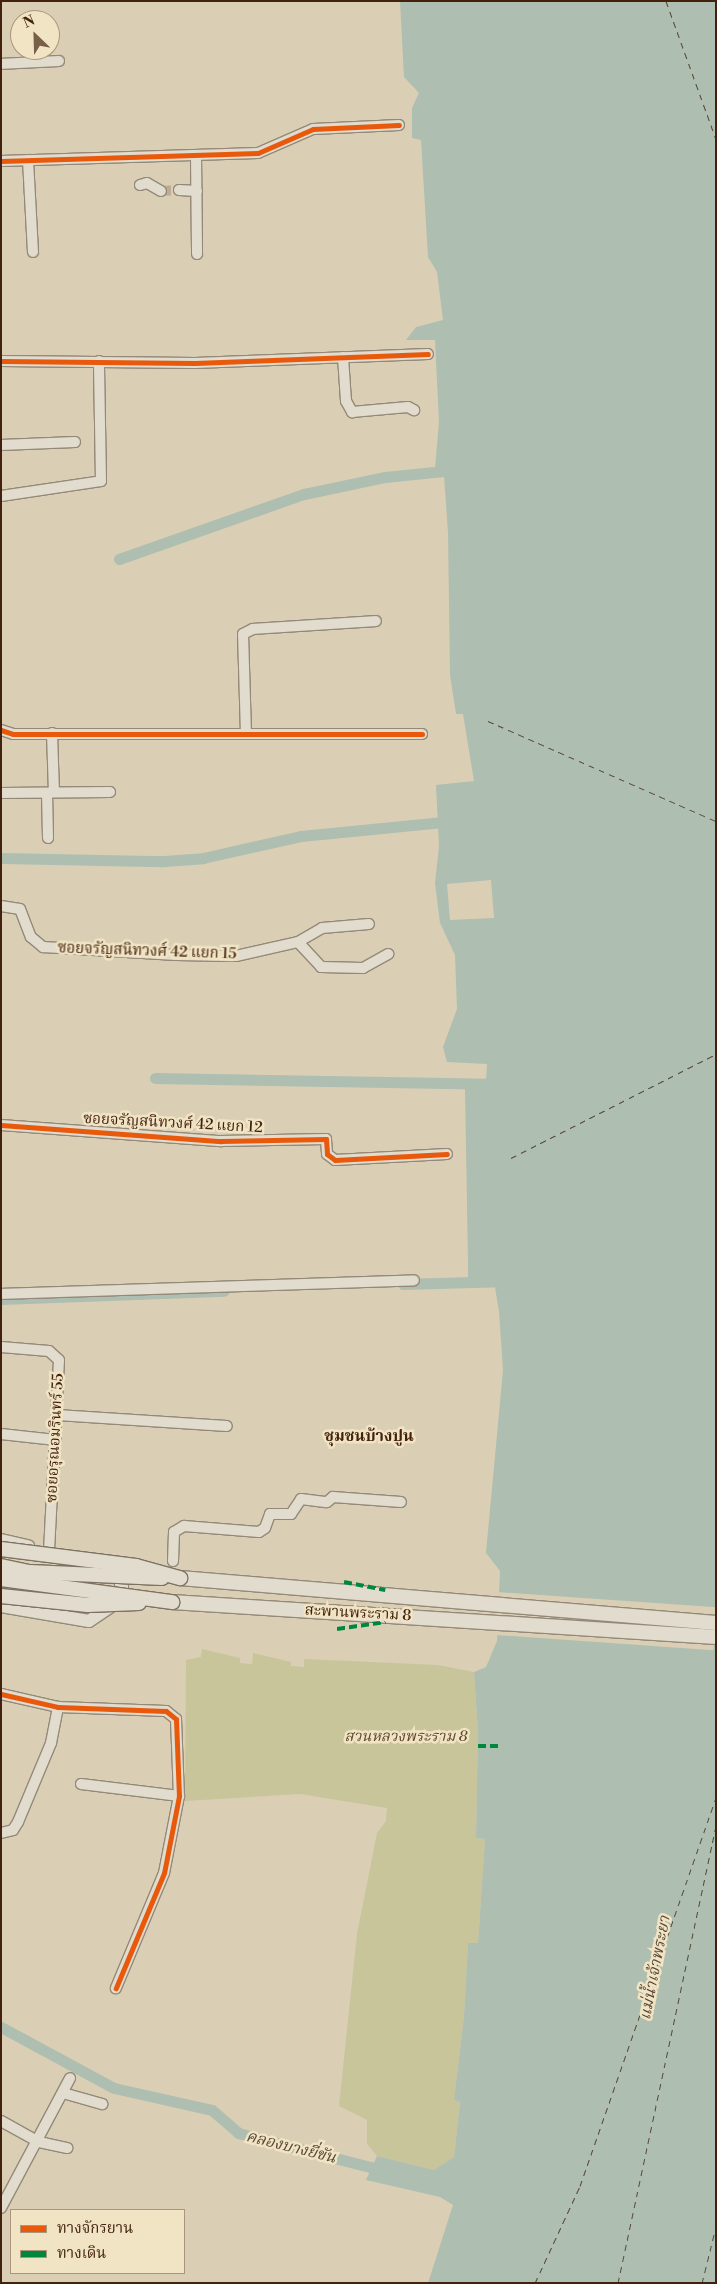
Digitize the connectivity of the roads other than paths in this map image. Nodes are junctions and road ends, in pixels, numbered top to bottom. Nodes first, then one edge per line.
1 (59, 61) dead end
2 (1, 64) edge
3 (398, 125) dead end
4 (196, 155) junction
5 (28, 160) junction
6 (1, 161) edge
7 (140, 185) dead end
8 (179, 190) tunnel mouth
9 (161, 191) tunnel mouth
10 (197, 191) junction
11 (33, 252) dead end
12 (197, 254) dead end
13 (428, 354) dead end
14 (1, 355) edge
15 (343, 357) junction
16 (1, 361) edge
17 (98, 361) junction
18 (414, 410) dead end
19 (74, 442) dead end
20 (1, 445) edge
21 (1, 496) edge
22 (376, 622) dead end
23 (1, 730) edge
24 (52, 733) junction
25 (246, 734) junction
26 (422, 734) dead end
27 (51, 792) junction
28 (110, 792) dead end
29 (1, 793) edge
30 (48, 838) dead end
31 (1, 906) edge
32 (369, 924) dead end
33 (298, 942) junction
34 (388, 954) dead end
35 (1, 1126) edge
36 (447, 1154) dead end
37 (414, 1280) dead end
38 (1, 1294) edge
39 (1, 1347) edge
40 (57, 1415) junction
41 (227, 1426) dead end
42 (1, 1434) edge
43 (56, 1440) junction
44 (401, 1502) dead end
45 (1, 1540) edge
46 (49, 1548) junction
47 (1, 1549) edge
48 (173, 1562) dead end
49 (1, 1566) edge
50 (180, 1578) junction
51 (1, 1579) edge
52 (1, 1590) edge
53 (1, 1596) edge
54 (172, 1602) junction
55 (1, 1606) edge
56 (78, 1621) junction
57 (716, 1623) edge
58 (716, 1637) edge
59 (1, 1694) edge
60 (58, 1708) junction
61 (81, 1784) dead end
62 (179, 1796) junction
63 (1, 1833) edge
64 (116, 1988) dead end
65 (70, 2078) dead end
66 (63, 2093) junction
67 (102, 2104) dead end
68 (1, 2121) edge
69 (39, 2142) junction
70 (67, 2148) dead end
71 (1, 2208) edge

1 - 2 street
3 - 4 street
4 - 5 street
4 - 10 street
5 - 6 street
5 - 11 street
7 - 9 street
8 - 10 street
10 - 12 street
13 - 15 street
14 - 16 street
15 - 17 street
15 - 18 street
16 - 17 street
17 - 21 street
19 - 20 street
22 - 25 street
23 - 24 street
24 - 25 street
24 - 27 street
25 - 26 street
27 - 28 street
27 - 29 street
27 - 30 street
31 - 33 street, ซอยจรัญสนิทวงศ์ 42 แยก 15
32 - 33 street, ซอยจรัญสนิทวงศ์ 42 แยก 15
33 - 34 street
35 - 36 street, ซอยจรัญสนิทวงศ์ 42 แยก 12
37 - 38 street
39 - 40 street, ซอยอรุณอมรินทร์ 55
40 - 41 street
40 - 43 street, ซอยอรุณอมรินทร์ 55
42 - 43 street
43 - 46 street, ซอยอรุณอมรินทร์ 55
44 - 48 street
45 - 46 street
46 - 56 street
47 - 50 main road, bridge
49 - 50 main road, สะพานพระราม 8, bridge
50 - 57 main road, สะพานพระราม 8
51 - 54 main road, สะพานพระราม 8, bridge
52 - 56 street
53 - 54 main road, bridge
54 - 58 main road, สะพานพระราม 8
55 - 56 street
59 - 60 street
60 - 62 street
60 - 63 street
61 - 62 street
62 - 64 street
65 - 66 street
66 - 67 street
66 - 69 street
68 - 69 street
69 - 70 street
69 - 71 street

